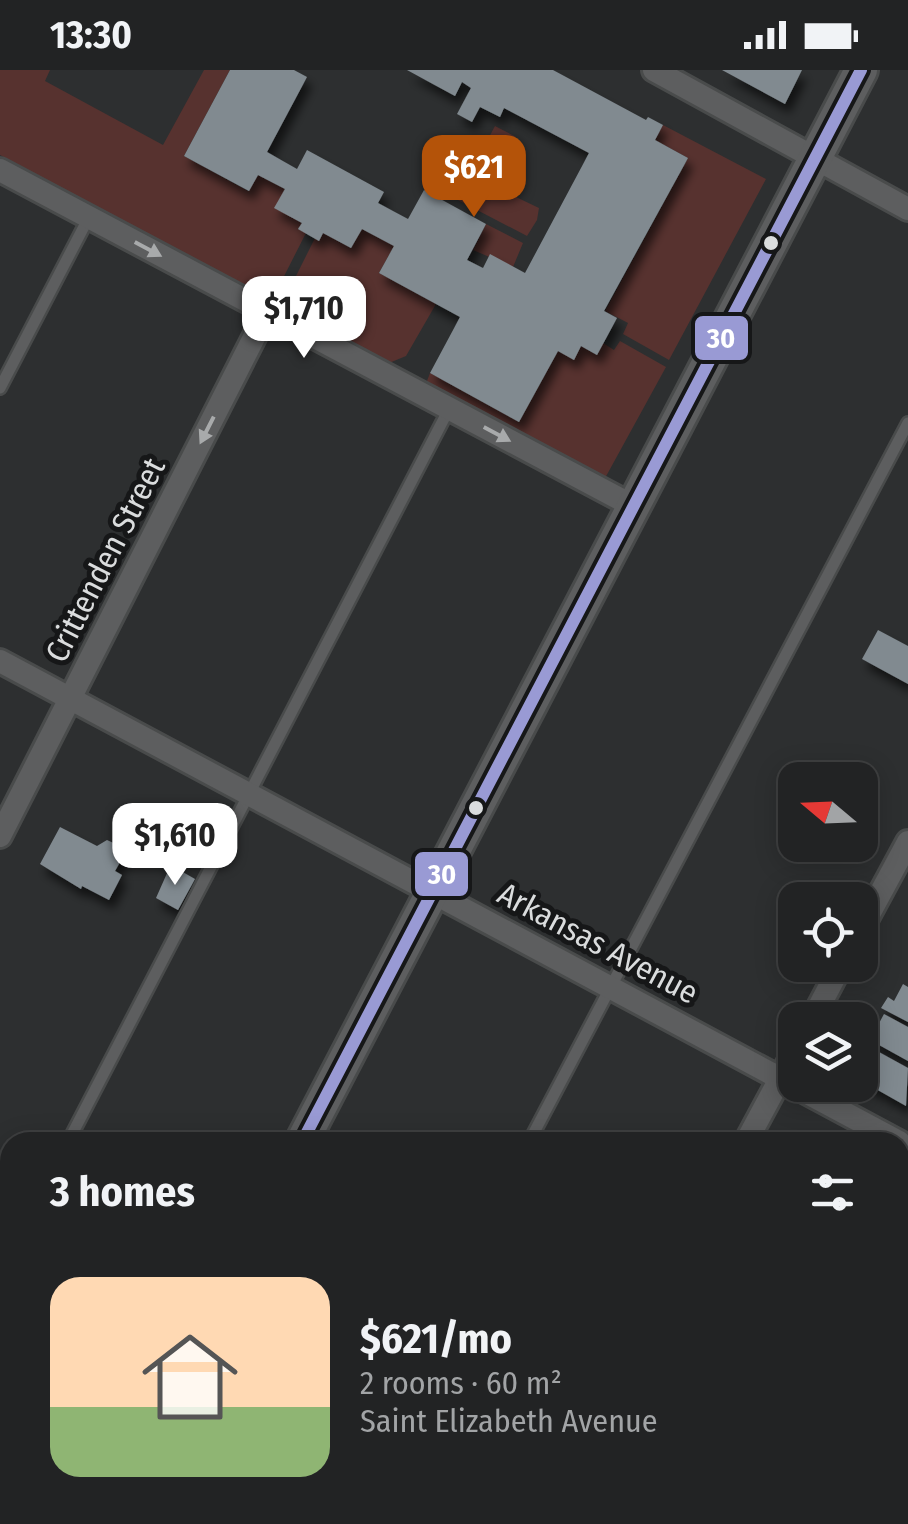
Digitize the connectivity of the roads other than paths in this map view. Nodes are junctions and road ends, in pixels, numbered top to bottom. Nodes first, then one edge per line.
1 (654, 70) edge
2 (861, 70) edge
3 (815, 159) junction
4 (0, 170) edge
5 (908, 209) edge
6 (89, 217) junction
7 (267, 312) junction
8 (0, 388) edge
9 (449, 409) junction
10 (908, 423) edge
11 (633, 506) junction
12 (0, 661) edge
13 (71, 700) junction
14 (250, 795) junction
15 (0, 836) edge
16 (908, 842) edge
17 (433, 891) junction
18 (878, 897) edge
19 (610, 988) junction
20 (778, 1077) edge
21 (778, 1082) edge
22 (824, 1102) edge
23 (73, 1132) edge
24 (307, 1132) edge
25 (533, 1132) edge
26 (751, 1132) edge
27 (880, 1132) edge

1 - 3 street
2 - 3 main road
3 - 5 street
3 - 11 main road
4 - 6 street
6 -> 7 street
6 - 8 lane
7 - 9 street
7 -> 13 street, Crittenden Street
9 -> 11 street
9 - 14 lane
10 - 19 lane
11 - 17 main road
12 - 13 street, Arkansas Avenue
13 - 14 street, Arkansas Avenue
13 - 15 street, Crittenden Street
14 - 17 street, Arkansas Avenue
14 - 23 lane
16 - 18 street
17 - 19 street, Arkansas Avenue
17 - 24 main road
19 - 20 street, Arkansas Avenue
19 - 25 lane
21 - 26 street
22 - 27 street, Arkansas Avenue

